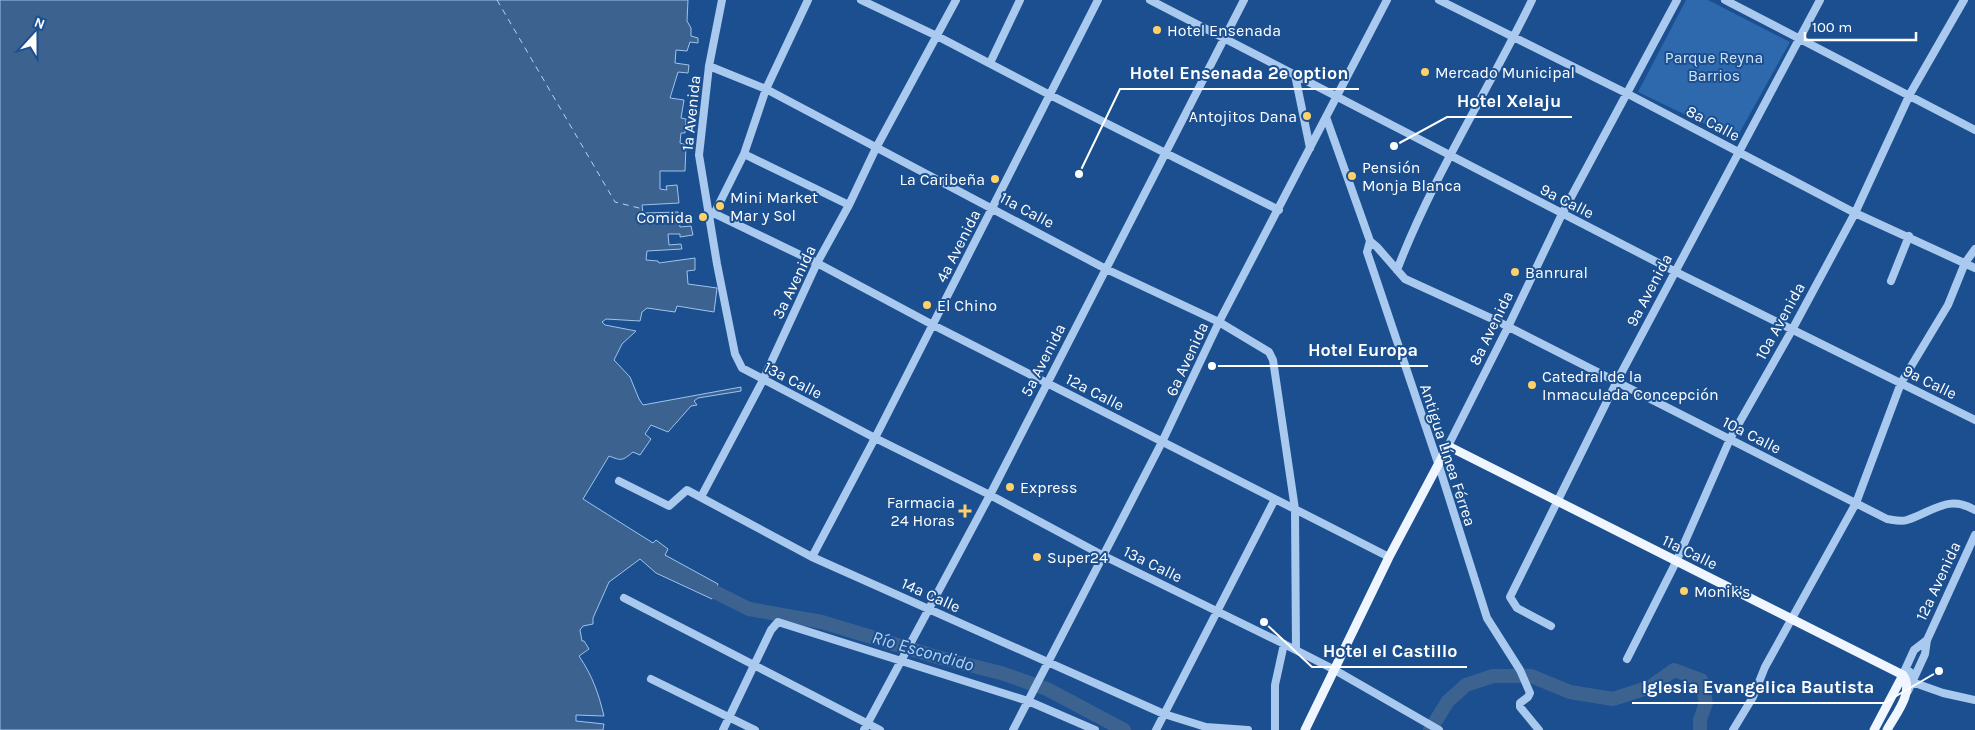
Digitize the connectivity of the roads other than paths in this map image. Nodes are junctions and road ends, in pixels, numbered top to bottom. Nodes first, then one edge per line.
1 (722, 0) edge
2 (808, 0) edge
3 (861, 0) edge
4 (956, 0) edge
5 (1020, 0) edge
6 (1098, 0) edge
7 (1150, 0) edge
8 (1244, 0) edge
9 (1387, 0) edge
10 (1439, 0) edge
11 (1532, 0) edge
12 (1677, 0) edge
13 (1726, 0) edge
14 (1820, 0) edge
15 (1964, 0) edge
16 (937, 36) junction
17 (1514, 37) junction
18 (1224, 38) junction
19 (1800, 38) junction
20 (990, 63) junction
21 (710, 66) junction
22 (1295, 75) junction
23 (766, 89) junction
24 (1628, 94) junction
25 (1910, 94) junction
26 (1050, 95) junction
27 (1336, 96) junction
28 (1326, 116) junction
29 (1975, 130) edge
30 (876, 148) junction
31 (1310, 148) junction
32 (1164, 152) junction
33 (1740, 153) junction
34 (744, 154) junction
35 (1449, 156) junction
36 (849, 205) junction
37 (992, 209) junction
38 (1279, 210) junction
39 (712, 213) junction
40 (1856, 213) junction
41 (1562, 214) junction
42 (1909, 236) junction
43 (1370, 241) junction
44 (1975, 249) edge
45 (817, 263) junction
46 (1965, 263) junction
47 (1106, 268) junction
48 (1975, 268) edge
49 (1397, 270) junction
50 (1674, 271) junction
51 (1891, 281) dead end
52 (1219, 322) junction
53 (933, 325) junction
54 (1508, 327) junction
55 (1792, 330) junction
56 (747, 372) joint
57 (763, 380) junction
58 (1617, 381) junction
59 (1046, 383) junction
60 (1901, 383) junction
61 (1975, 420) edge
62 (875, 438) junction
63 (1730, 439) junction
64 (1162, 442) junction
65 (1448, 446) junction
66 (1439, 466) junction
67 (619, 480) dead end
68 (990, 495) junction
69 (701, 497) junction
70 (1275, 499) junction
71 (1556, 501) junction
72 (1856, 503) junction
73 (1295, 509) junction
74 (1975, 510) edge
75 (1975, 536) edge
76 (1102, 555) junction
77 (812, 557) junction
78 (1389, 557) junction
79 (1676, 562) junction
80 (624, 598) dead end
81 (929, 609) junction
82 (1217, 610) junction
83 (1792, 619) junction
84 (1551, 626) dead end
85 (1927, 640) junction
86 (1284, 644) junction
87 (1296, 650) junction
88 (903, 658) junction
89 (1627, 659) dead end
90 (753, 666) junction
91 (1045, 666) junction
92 (1333, 669) junction
93 (1904, 671) junction
94 (652, 679) dead end
95 (1912, 682) junction
96 (1908, 691) junction
97 (1028, 700) junction
98 (1975, 700) edge
99 (1164, 714) junction
100 (729, 716) junction
101 (865, 727) edge
102 (1156, 729) edge
103 (723, 730) edge
104 (755, 730) edge
105 (880, 730) edge
106 (1013, 730) edge
107 (1095, 730) edge
108 (1248, 730) edge
109 (1275, 730) edge
110 (1299, 730) edge
111 (1305, 730) edge
112 (1439, 730) edge
113 (1539, 730) edge
114 (1733, 730) edge
115 (1874, 730) edge
116 (1887, 730) edge

1 - 21 street, 1a Avenida
2 - 23 street
3 - 16 street
4 - 16 street, 3a Avenida
5 - 20 street
6 - 26 street, 4a Avenida
7 - 18 street, 9a Calle
8 - 18 street, 5a Avenida
9 - 27 street, 6a Avenida
10 - 17 street, 8a Calle
11 - 17 street
12 - 24 street, 8a Avenida
13 - 19 street
14 - 19 street, 9a Avenida
15 - 25 street, 10a Avenida
16 - 20 street
16 - 30 street, 3a Avenida
17 - 24 street, 8a Calle
17 - 35 street
18 - 22 street, 9a Calle
18 - 32 street, 5a Avenida
19 - 25 street
19 - 33 street, 9a Avenida
20 - 26 street
21 - 23 street, 11a Calle
21 - 39 street, 1a Avenida
22 - 27 street, 9a Calle
22 - 31 street
23 - 30 street, 11a Calle
23 - 34 street
24 - 33 street, 8a Calle
24 - 41 street, 8a Avenida
25 - 29 street
25 - 40 street, 10a Avenida
26 - 32 street
26 - 37 street, 4a Avenida
27 - 28 street, 6a Avenida
27 - 35 street, 9a Calle
28 - 31 street, 6a Avenida
28 - 43 street, Antigua Línea Férrea
30 - 36 street, 3a Avenida
30 - 37 street, 11a Calle
31 - 38 street, 6a Avenida
32 - 38 street
32 - 47 street, 5a Avenida
33 - 40 street, 8a Calle
33 - 50 street, 9a Avenida
34 - 36 street
34 - 39 street
35 - 41 street, 9a Calle
35 - 49 street
36 - 45 street, 3a Avenida
37 - 47 street, 11a Calle
37 - 53 street, 4a Avenida
38 - 52 street, 6a Avenida
39 - 45 street, 12a Calle
39 - 56 street, 1a Avenida
40 - 42 street, 8a Calle
40 - 55 street, 10a Avenida
41 - 50 street, 9a Calle
41 - 54 street, 8a Avenida
42 - 46 street, 8a Calle
42 - 51 street
43 - 49 street, 10a Calle
43 - 66 street, Antigua Línea Férrea
44 - 46 street
45 - 53 street, 12a Calle
45 - 57 street, 3a Avenida
46 - 48 street, 8a Calle
46 - 60 street
47 - 52 street, 11a Calle
47 - 59 street, 5a Avenida
49 - 54 street, 10a Calle
50 - 55 street, 9a Calle
50 - 58 street, 9a Avenida
52 - 64 street, 6a Avenida
52 - 73 street, 11a Calle
53 - 59 street, 12a Calle
53 - 62 street, 4a Avenida
54 - 58 street, 10a Calle
54 - 65 street, 8a Avenida
55 - 60 street, 9a Calle
55 - 63 street, 10a Avenida
56 - 57 street, 13a Calle
57 - 62 street, 13a Calle
57 - 69 street, 3a Avenida
58 - 63 street, 10a Calle
58 - 71 street, 9a Avenida
59 - 64 street, 12a Calle
59 - 68 street, 5a Avenida
60 - 61 street, 9a Calle
60 - 72 street
62 - 68 street, 13a Calle
62 - 77 street, 4a Avenida
63 - 72 street, 10a Calle
63 - 79 street, 10a Avenida
64 - 70 street, 12a Calle
64 - 76 street, 6a Avenida
65 - 66 main road, 8a Avenida
65 - 71 main road, 11a Calle
66 - 78 main road, 8a Avenida
66 - 113 street, Antigua Línea Férrea
67 - 69 street, 14a Calle
68 - 76 street, 13a Calle
68 - 81 street, 5a Avenida
69 - 77 street, 14a Calle
70 - 73 street, 12a Calle
70 - 82 street
71 - 79 main road, 11a Calle
71 - 84 street, 9a Avenida
72 - 74 street, 10a Calle
72 - 83 street
73 - 78 street, 12a Calle
73 - 87 street
75 - 85 street, 12a Avenida
76 - 82 street, 13a Calle
76 - 91 street, 6a Avenida
77 - 81 street, 14a Calle
78 - 92 main road, 8a Avenida
79 - 83 main road, 11a Calle
79 - 89 street, 10a Avenida
80 - 90 street
81 - 88 street, 5a Avenida
81 - 91 street, 14a Calle
82 - 86 street, 13a Calle
82 - 99 street
83 - 93 main road, 11a Calle
83 - 114 street
85 - 93 street, 12a Avenida
85 - 95 street, 12a Avenida
86 - 87 street, 13a Calle
86 - 109 street
87 - 92 street, 13a Calle
88 - 90 street
88 - 97 street
88 - 101 street, 5a Avenida
90 - 100 street
90 - 101 street
91 - 97 street, 6a Avenida
91 - 99 street, 14a Calle
92 - 110 main road, 8a Avenida
92 - 111 main road, 8a Avenida
92 - 112 street, 13a Calle
93 - 95 street
93 - 96 main road
93 - 115 main road, 12a Avenida
94 - 100 street
95 - 96 street, 12a Avenida
95 - 98 street
96 - 116 main road, 12a Avenida
97 - 106 street, 6a Avenida
97 - 107 street
99 - 102 street
99 - 108 street, 14a Calle
100 - 103 street
100 - 104 street
101 - 105 street

